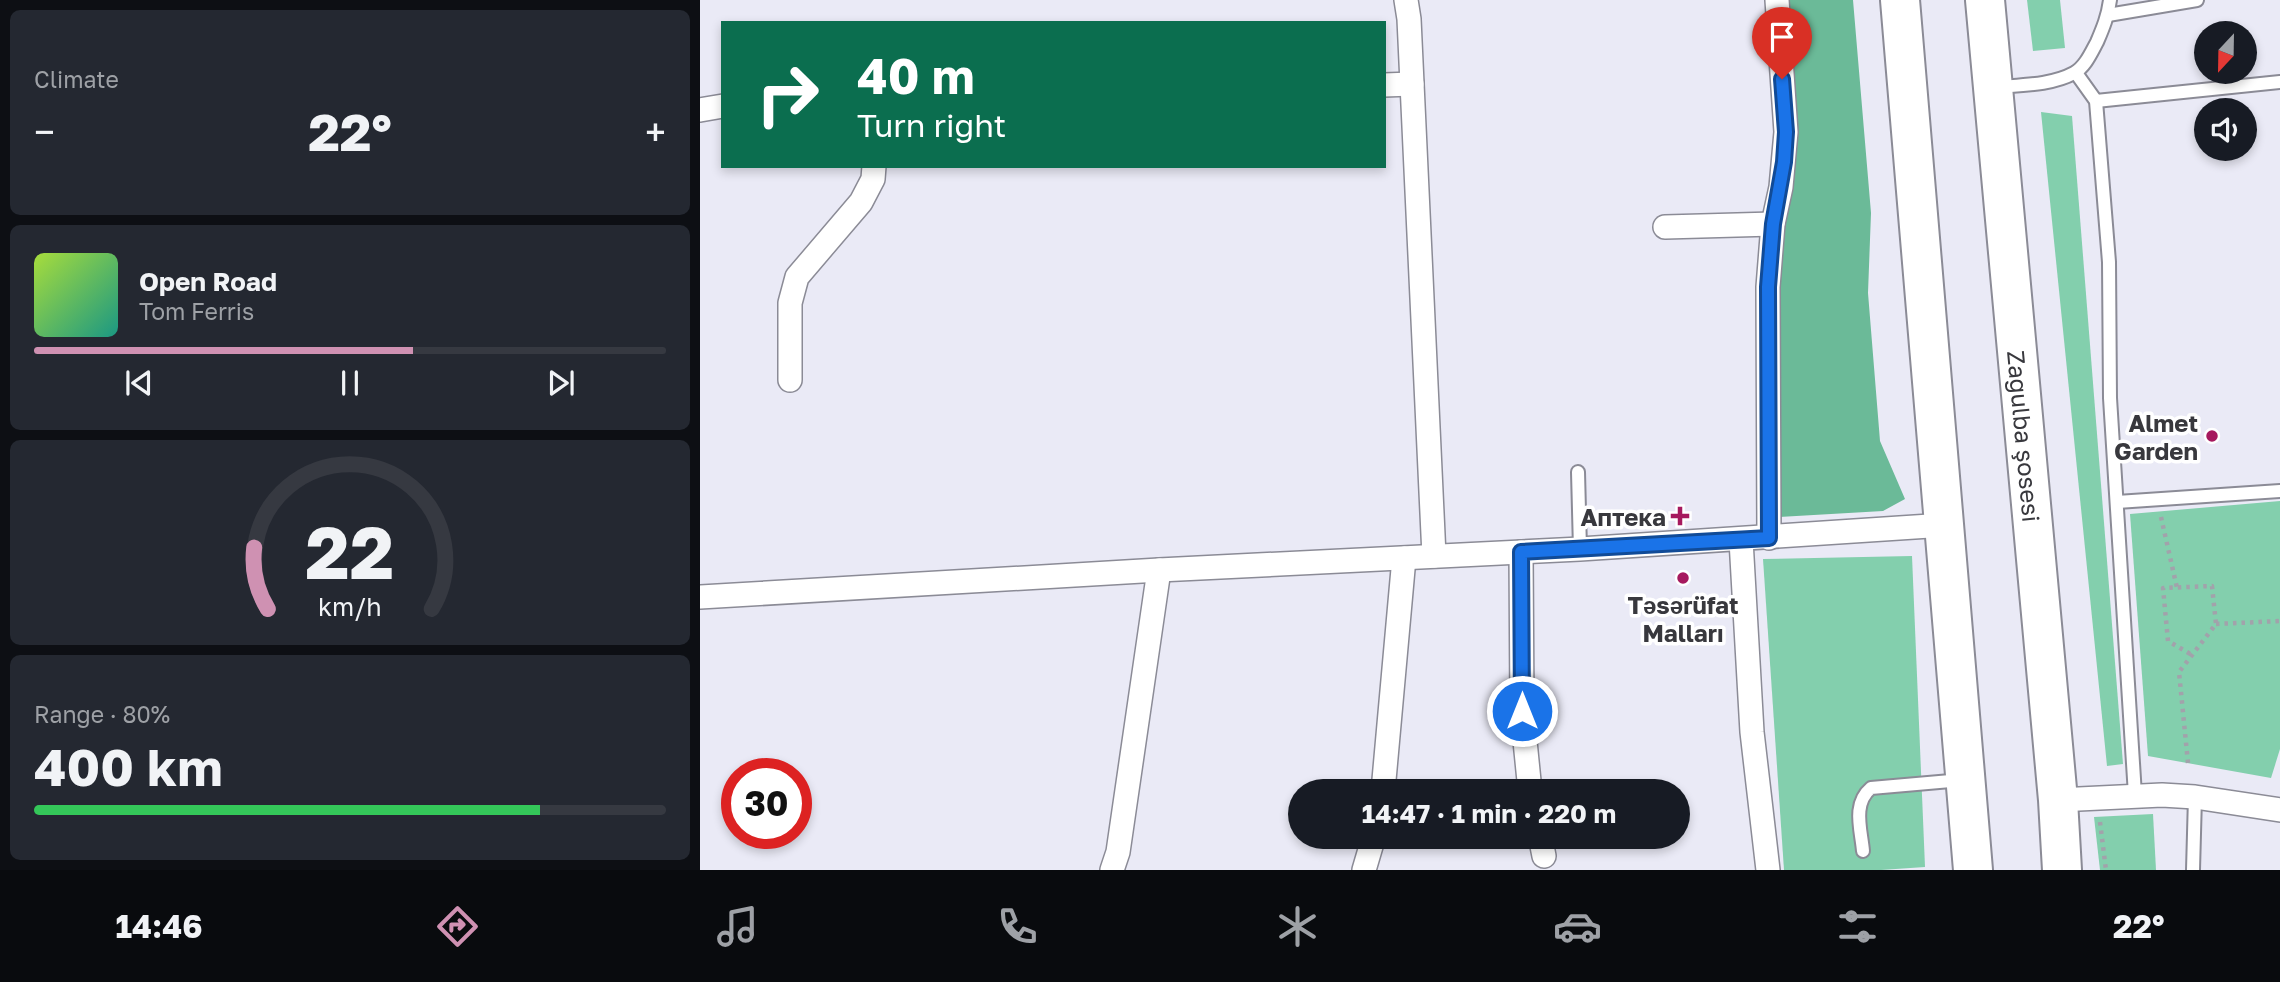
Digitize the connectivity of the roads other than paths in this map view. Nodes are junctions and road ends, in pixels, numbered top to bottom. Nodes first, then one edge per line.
1 (1406, 0) edge
2 (1777, 0) edge
3 (1900, 0) edge
4 (1985, 0) edge
5 (2110, 0) edge
6 (2197, 0) edge
7 (2108, 15) junction
8 (2076, 73) junction
9 (2280, 82) edge
10 (1412, 84) junction
11 (1386, 85) edge
12 (1994, 87) junction
13 (2096, 100) junction
14 (721, 106) edge
15 (700, 110) edge
16 (874, 168) edge
17 (1773, 224) junction
18 (1665, 227) dead end
19 (790, 380) dead end
20 (1578, 472) dead end
21 (2280, 491) edge
22 (2117, 502) junction
23 (1945, 526) junction
24 (1769, 538) junction
25 (1741, 540) junction
26 (1580, 549) junction
27 (1521, 552) junction
28 (1434, 556) junction
29 (1404, 558) junction
30 (1159, 570) junction
31 (700, 597) edge
32 (1384, 779) edge
33 (1529, 779) edge
34 (1966, 779) junction
35 (2135, 795) junction
36 (2195, 797) junction
37 (2058, 800) junction
38 (2280, 810) edge
39 (1370, 849) edge
40 (1863, 851) dead end
41 (1112, 870) edge
42 (1364, 870) edge
43 (1768, 870) edge
44 (1973, 870) edge
45 (2062, 870) edge
46 (2193, 870) edge

1 - 10 street
2 - 17 street
3 - 23 highway
4 - 12 highway, Zağulba şosesi
5 - 7 lane
6 - 7 lane
7 - 8 lane
8 - 12 lane
8 - 13 lane
9 - 13 lane
10 - 11 street
10 - 28 street
12 - 37 highway, Zağulba şosesi
13 - 22 lane
14 - 15 street
16 - 19 street
17 - 18 street
17 - 24 street
20 - 26 lane
21 - 22 lane
22 - 35 lane
23 - 24 street
23 - 34 highway
24 - 25 street
25 - 26 street
25 - 43 street
26 - 27 street
27 - 28 street
27 - 33 street
28 - 29 street
29 - 30 street
29 - 32 street
30 - 31 street
30 - 41 street
34 - 40 lane
34 - 44 highway
35 - 36 street
35 - 37 street
36 - 38 street
36 - 46 lane
37 - 45 highway, Zağulba şosesi
39 - 42 street

